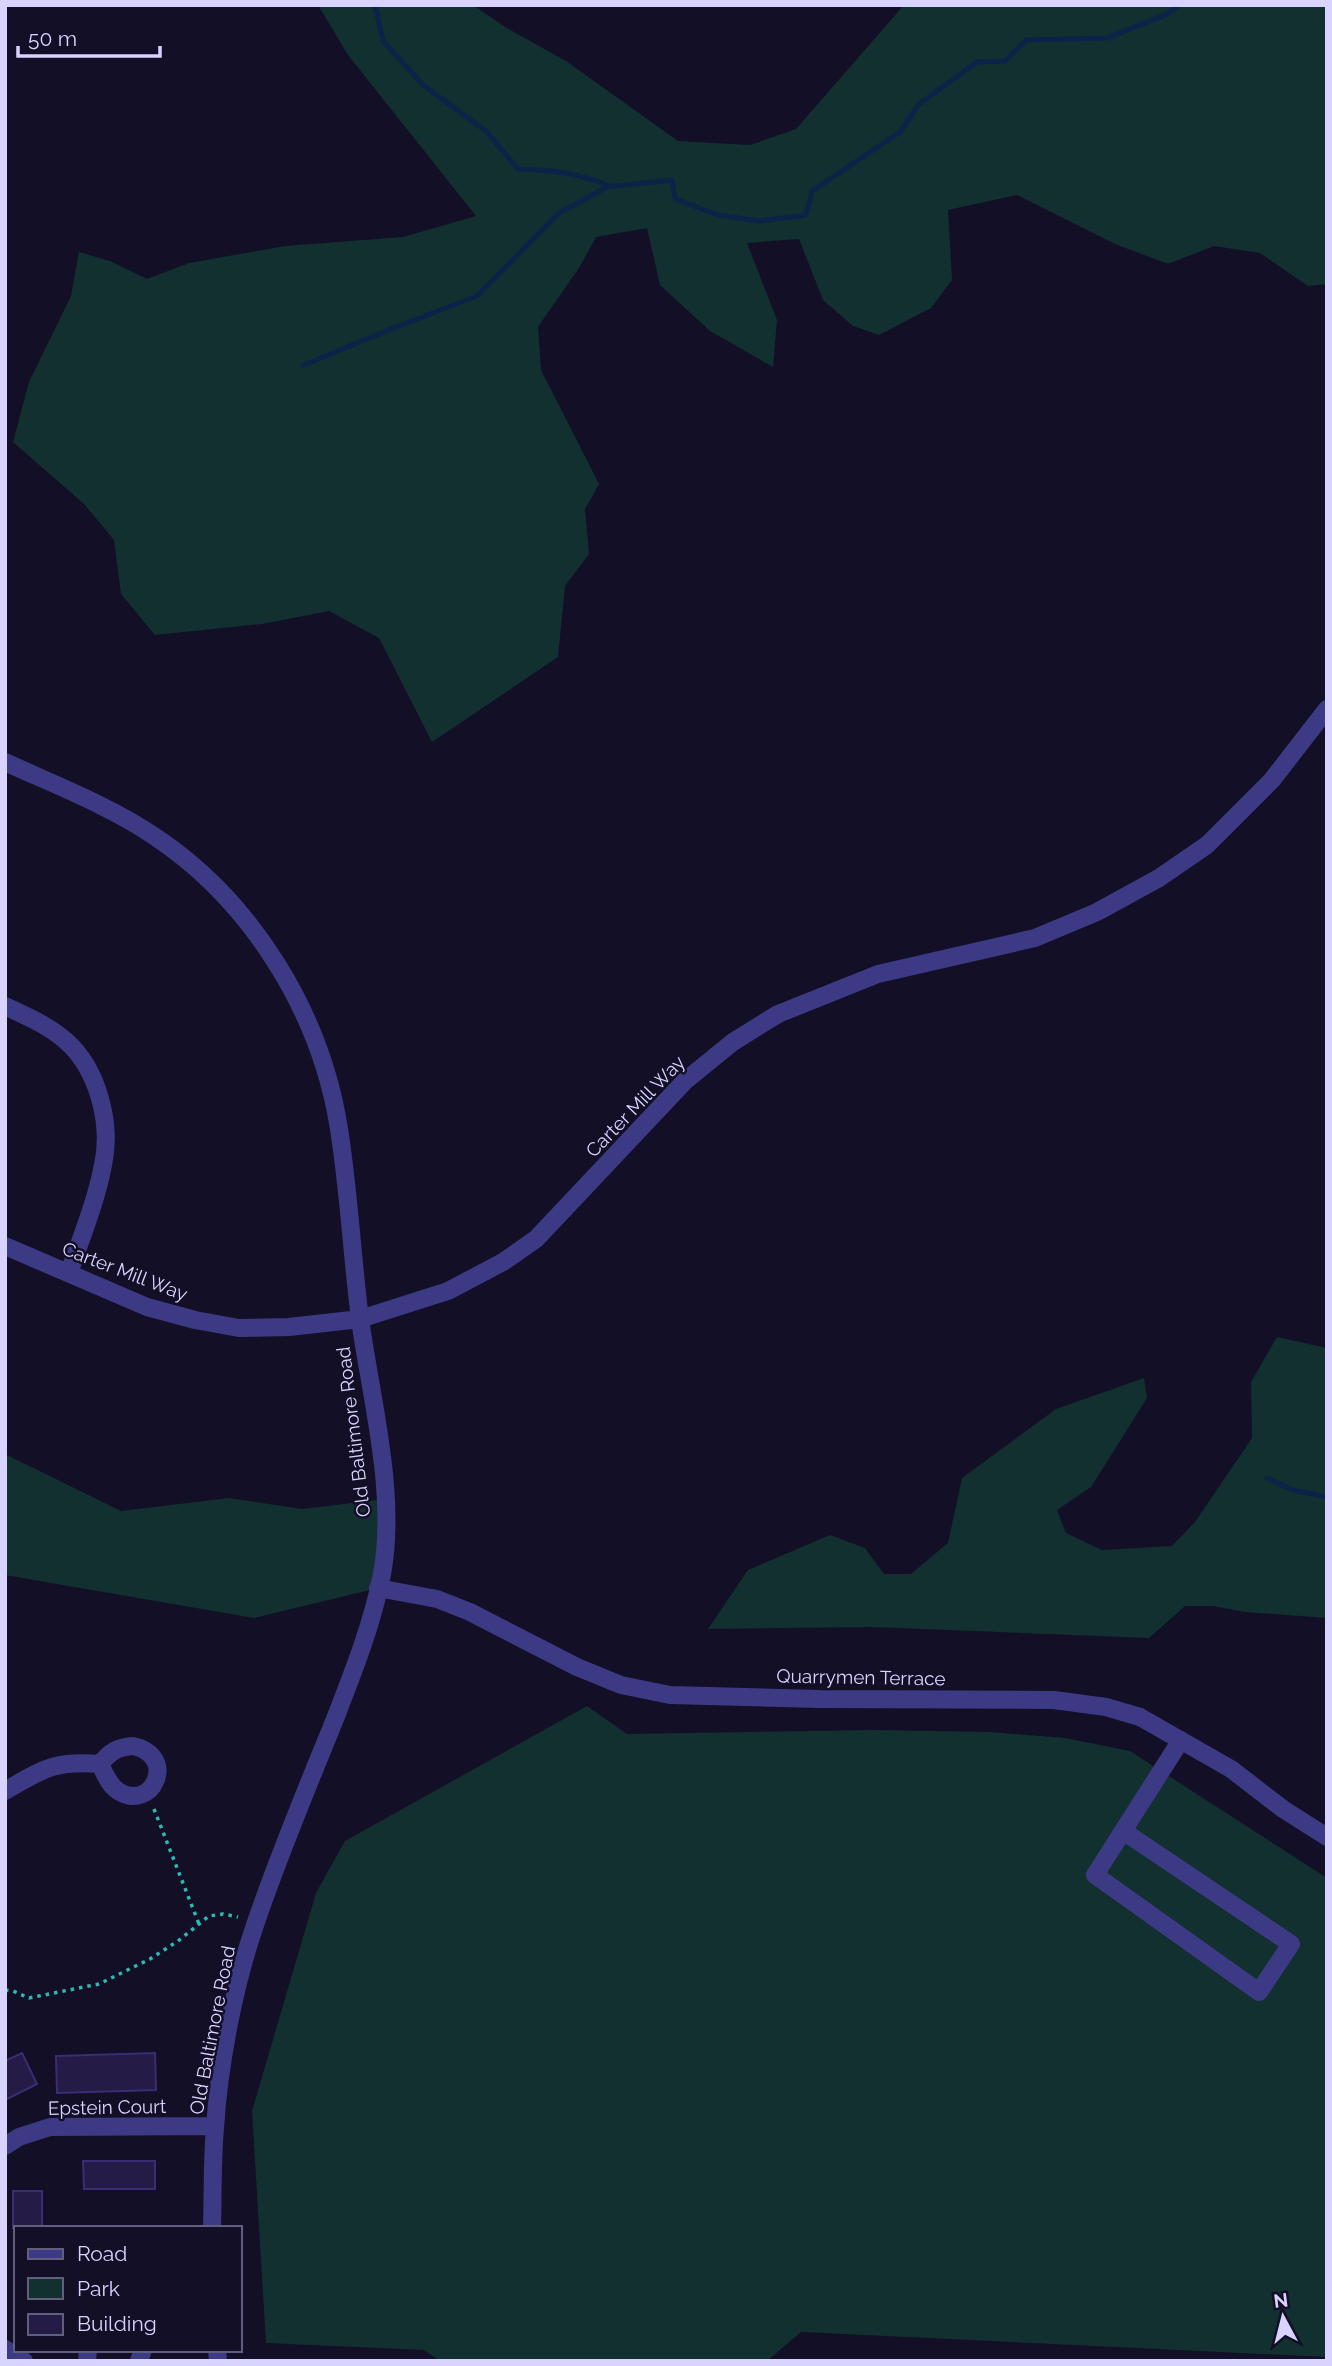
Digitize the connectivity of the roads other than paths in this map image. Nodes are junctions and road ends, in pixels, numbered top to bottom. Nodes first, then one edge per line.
1 (1327, 709) edge
2 (5, 762) edge
3 (5, 1006) edge
4 (5, 1246) edge
5 (69, 1273) junction
6 (360, 1319) junction
7 (378, 1588) junction
8 (1181, 1740) junction
9 (100, 1764) junction
10 (5, 1791) edge
11 (1123, 1831) junction
12 (1327, 1837) edge
13 (215, 2126) junction
14 (5, 2146) edge
15 (212, 2226) edge
16 (5, 2349) edge
17 (24, 2361) edge

1 - 6 street, Carter Mill Way
2 - 6 street, Old Baltimore Road
3 - 5 street
4 - 5 street, Carter Mill Way
5 - 6 street, Carter Mill Way
6 - 7 street, Old Baltimore Road
7 - 8 street, Quarrymen Terrace
7 - 13 street, Old Baltimore Road
8 - 11 street
8 - 12 street, Quarrymen Terrace
9 - 9 street
9 - 10 street
11 - 11 street
13 - 14 street, Epstein Court
13 - 15 street, Old Baltimore Road
16 - 17 street

